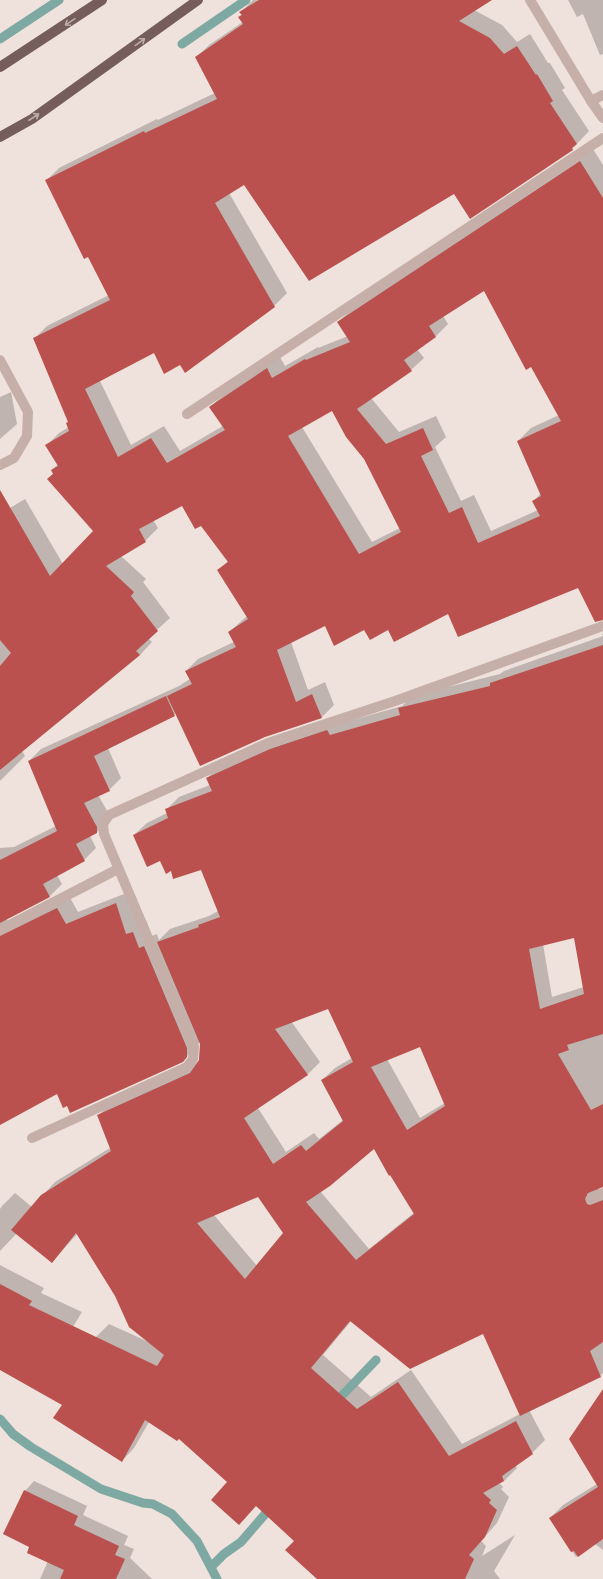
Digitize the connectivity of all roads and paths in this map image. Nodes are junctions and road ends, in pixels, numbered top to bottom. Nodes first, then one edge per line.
1 (102, 0) edge
2 (198, 0) edge
3 (530, 0) edge
4 (0, 67) edge
5 (603, 95) edge
6 (591, 100) junction
7 (603, 118) edge
8 (0, 137) edge
9 (603, 138) edge
10 (0, 360) edge
11 (187, 414) dead end
12 (0, 465) edge
13 (603, 626) edge
14 (118, 869) junction
15 (0, 930) edge
16 (32, 1138) dead end
17 (603, 1193) edge
18 (591, 1199) dead end

1 -> 4 main road
8 -> 2 main road
3 - 6 street
5 - 6 street
6 - 7 street
9 - 11 street
10 - 12 street
13 - 14 street
14 - 15 street
14 - 16 street
17 - 18 street

